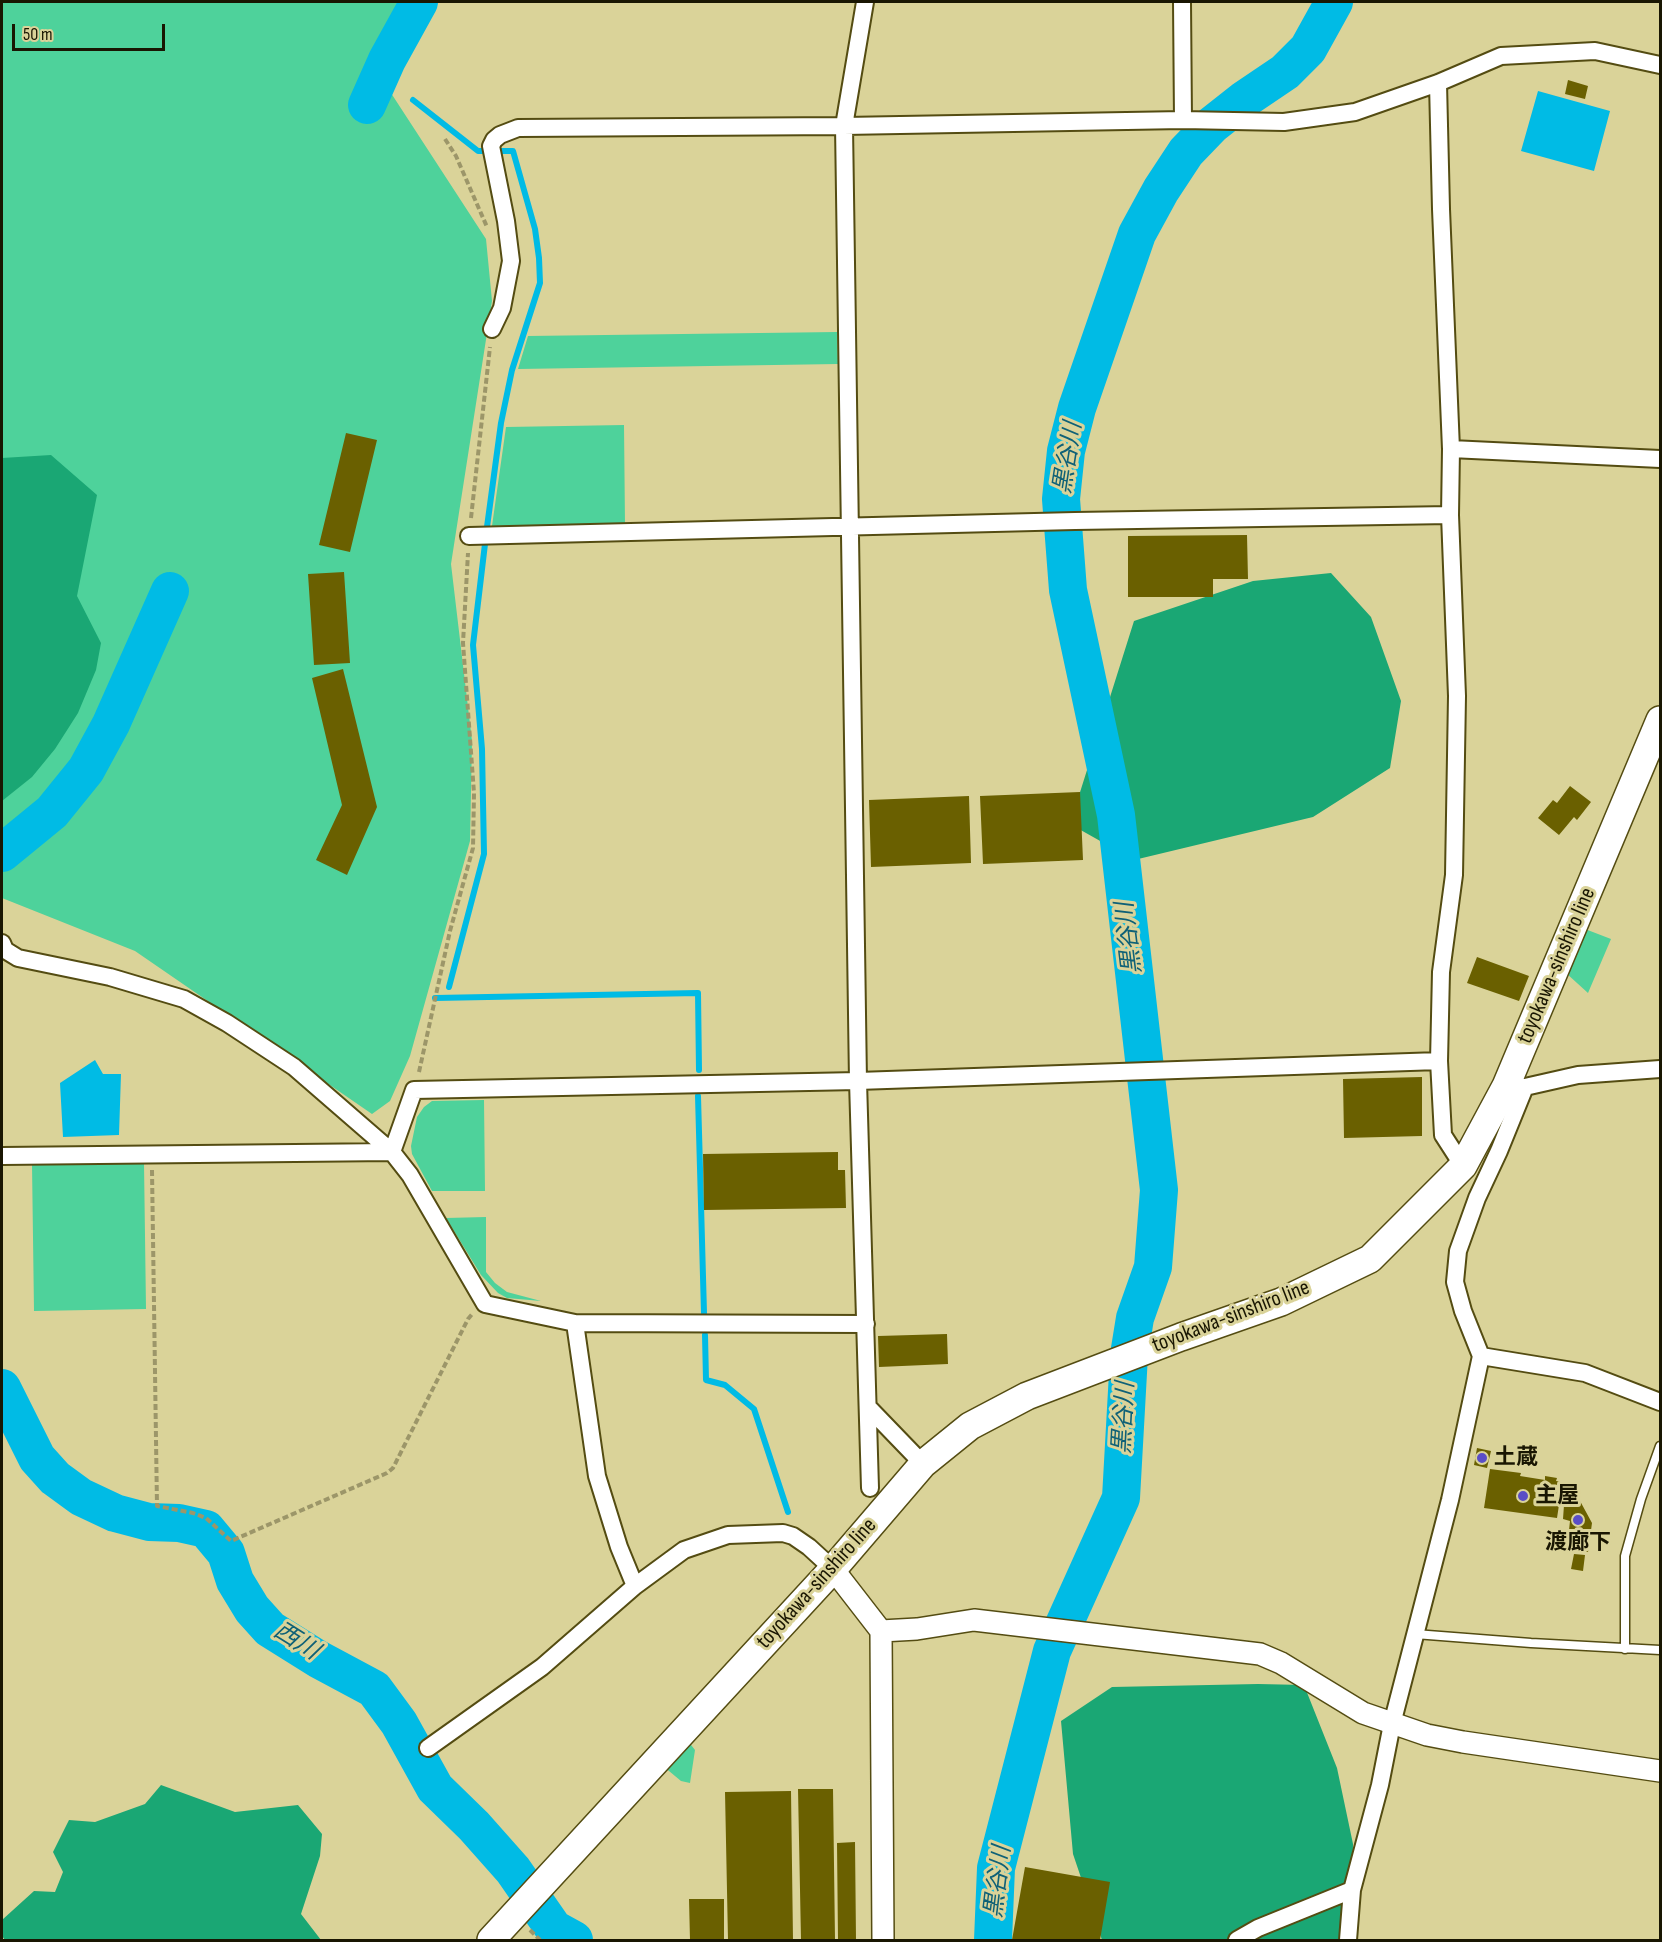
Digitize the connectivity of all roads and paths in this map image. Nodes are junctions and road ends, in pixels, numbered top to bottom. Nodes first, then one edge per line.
1 (865, 2) edge
2 (1182, 2) edge
3 (1660, 65) edge
4 (1438, 83) junction
5 (1183, 120) junction
6 (844, 126) junction
7 (492, 329) dead end
8 (1451, 449) junction
9 (1660, 459) edge
10 (1450, 515) junction
11 (851, 528) junction
12 (469, 536) joint
13 (1660, 720) edge
14 (3, 946) edge
15 (1438, 1061) junction
16 (1660, 1069) edge
17 (858, 1081) junction
18 (1515, 1087) junction
19 (414, 1090) junction
20 (392, 1152) junction
21 (152, 1154) junction
22 (2, 1156) edge
23 (1463, 1166) junction
24 (485, 1304) junction
25 (576, 1323) junction
26 (866, 1324) junction
27 (1481, 1356) junction
28 (1660, 1402) edge
29 (868, 1407) junction
30 (1660, 1446) edge
31 (923, 1464) junction
32 (870, 1488) dead end
33 (833, 1569) junction
34 (635, 1586) junction
35 (881, 1631) junction
36 (1415, 1634) junction
37 (1625, 1649) junction
38 (1660, 1650) edge
39 (1392, 1724) junction
40 (428, 1748) dead end
41 (1660, 1771) edge
42 (1352, 1890) junction
43 (491, 1941) edge
44 (883, 1941) edge
45 (1237, 1941) edge
46 (1348, 1941) edge

1 - 6 street
2 - 5 street
3 - 4 street
4 - 5 street
4 - 8 street
5 - 6 street
6 - 7 street
6 - 11 street
8 - 9 street
8 - 10 street
10 - 11 street
10 - 15 street
11 - 12 street
11 - 17 street
12 - 19 path
13 - 18 main road, toyokawa-sinshiro line
14 - 20 street
15 - 17 street
15 - 23 street
16 - 18 street
17 - 19 street
17 - 26 street
18 - 23 main road, toyokawa-sinshiro line
18 - 27 street
19 - 20 street
20 - 21 street
20 - 24 street
21 - 22 street
21 - 24 path
23 - 31 main road, toyokawa-sinshiro line
24 - 25 street
25 - 26 street
25 - 34 street
26 - 29 street
27 - 28 street
27 - 36 street
29 - 31 street
29 - 32 street
30 - 37 lane
31 - 33 main road, toyokawa-sinshiro line
33 - 34 street
33 - 35 street
33 - 43 main road, toyokawa-sinshiro line
34 - 40 street
35 - 39 street
35 - 44 street
36 - 37 lane
36 - 39 street
37 - 38 lane
39 - 41 street
39 - 42 street
42 - 45 street
42 - 46 street

